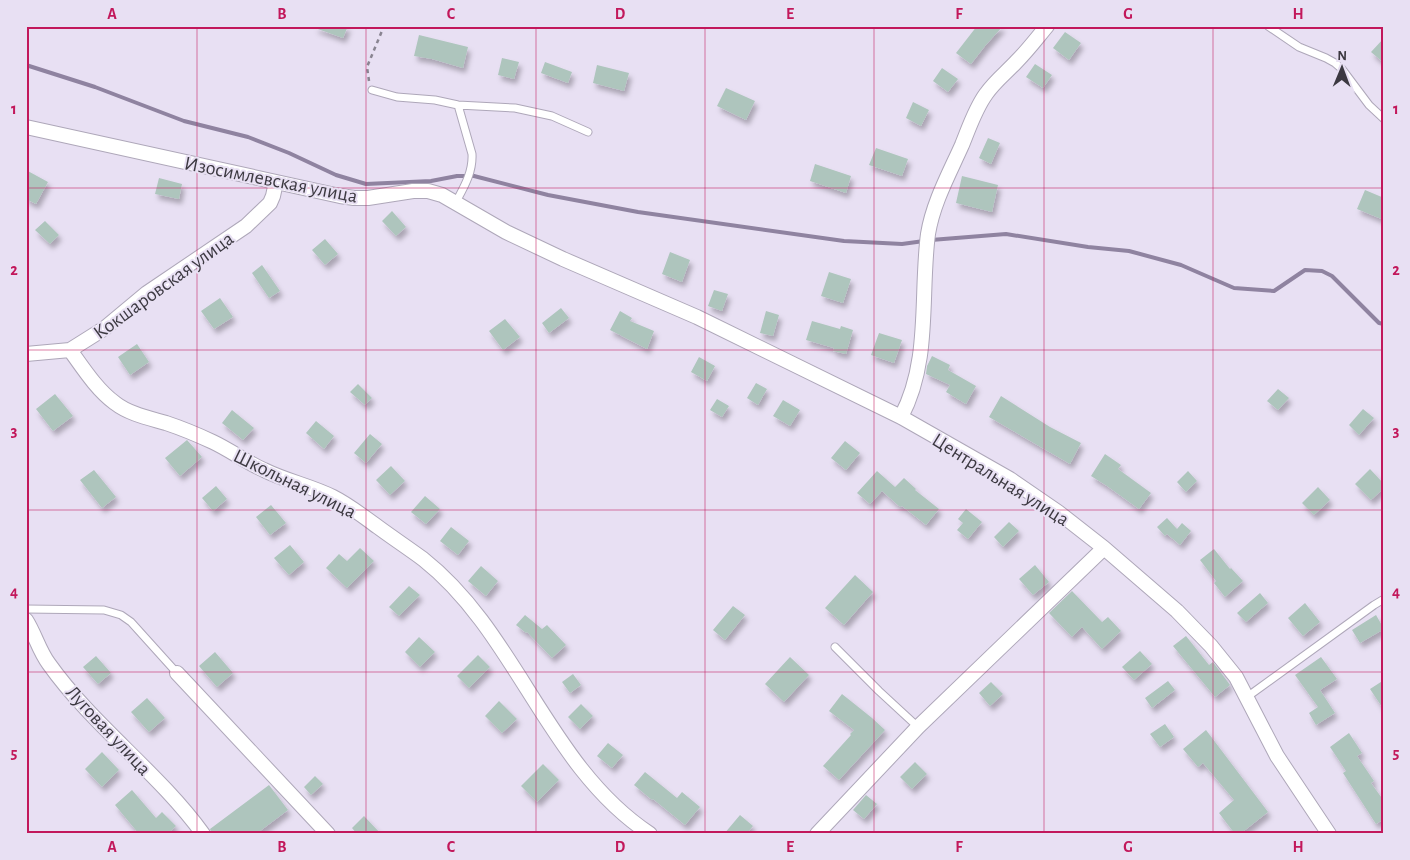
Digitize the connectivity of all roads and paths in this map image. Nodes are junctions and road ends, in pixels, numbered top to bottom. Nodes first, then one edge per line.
1 (384, 26) edge
2 (1047, 26) edge
3 (1268, 26) edge
4 (372, 90) joint
5 (458, 105) junction
6 (1384, 120) edge
7 (26, 126) edge
8 (588, 132) dead end
9 (276, 182) junction
10 (456, 202) junction
11 (563, 259) joint
12 (70, 350) junction
13 (26, 354) edge
14 (901, 417) junction
15 (1104, 548) junction
16 (1384, 599) edge
17 (26, 609) edge
18 (26, 620) edge
19 (835, 647) dead end
20 (177, 673) joint
21 (1247, 697) junction
22 (918, 727) junction
23 (203, 834) edge
24 (328, 834) edge
25 (650, 834) edge
26 (817, 834) edge
27 (1329, 834) edge

1 - 4 path
2 - 14 street
3 - 6 lane
4 - 5 lane
5 - 8 lane
5 - 10 lane
7 - 9 street, Изосимлевская улица
9 - 10 street, Изосимлевская улица
9 - 12 street, Кокшаровская улица
10 - 11 street, Изосимлевская улица
11 - 14 street, Центральная улица
12 - 13 street, Кокшаровская улица
12 - 25 street, Школьная улица
14 - 15 street, Центральная улица
15 - 21 street, Центральная улица
15 - 22 street
16 - 21 lane
17 - 20 lane
18 - 23 street, Луговая улица
19 - 22 lane
20 - 24 street
21 - 27 street, Центральная улица
22 - 26 street

